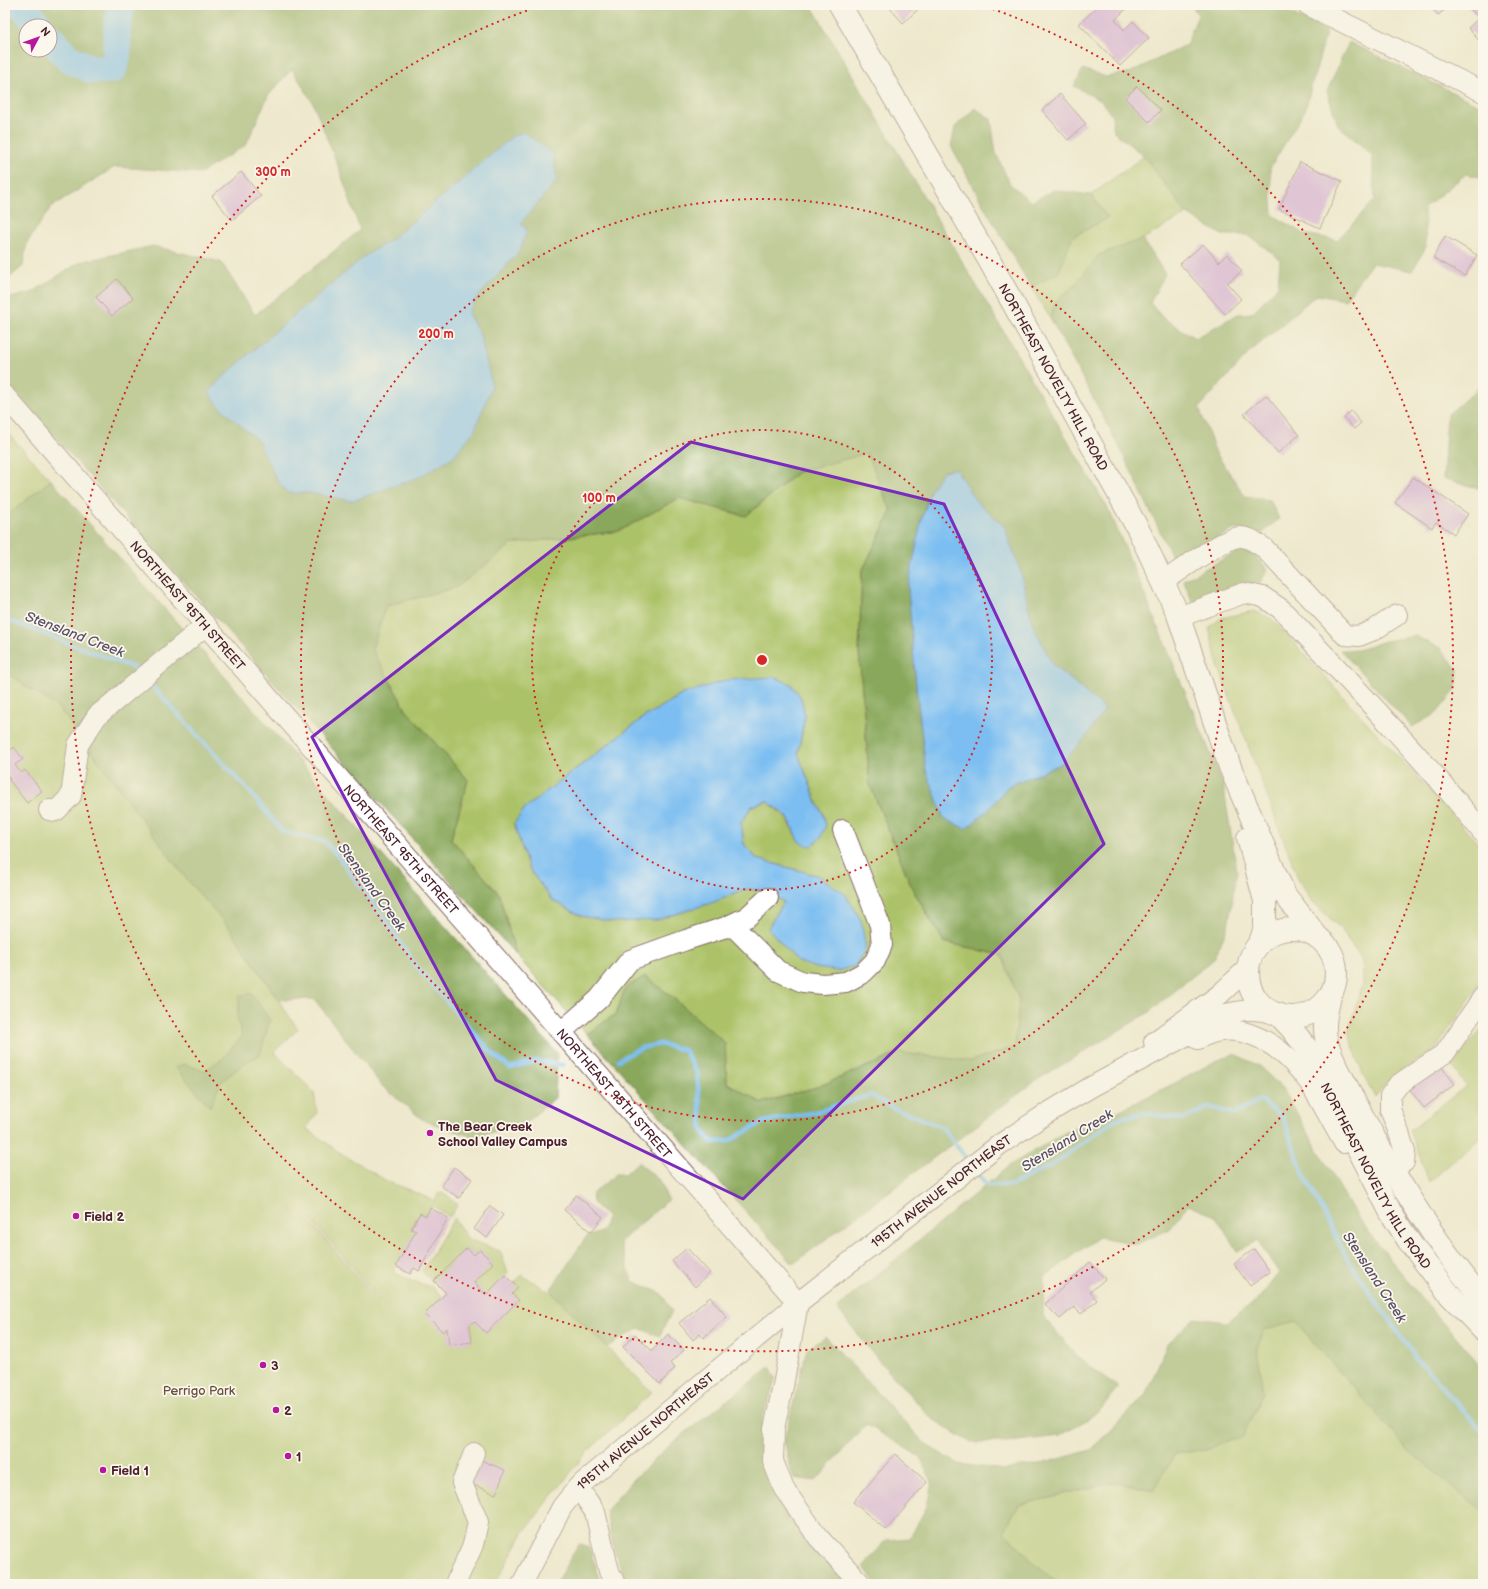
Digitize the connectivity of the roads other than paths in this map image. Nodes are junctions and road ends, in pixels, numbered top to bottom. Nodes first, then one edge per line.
1 (840, 5) edge
2 (1308, 5) edge
3 (1337, 11) edge
4 (1483, 92) edge
5 (5, 396) edge
6 (1163, 582) junction
7 (1397, 616) dead end
8 (1179, 617) junction
9 (206, 626) junction
10 (1230, 767) junction
11 (49, 810) dead end
12 (843, 830) dead end
13 (1483, 833) edge
14 (768, 898) dead end
15 (726, 927) junction
16 (1316, 935) junction
17 (1260, 942) junction
18 (1247, 969) junction
19 (1330, 996) junction
20 (1483, 996) edge
21 (1276, 1014) junction
22 (561, 1032) junction
23 (1091, 1087) junction
24 (1393, 1170) junction
25 (1391, 1213) junction
26 (1483, 1300) edge
27 (798, 1303) junction
28 (1483, 1330) edge
29 (474, 1453) dead end
30 (578, 1487) junction
31 (455, 1584) edge
32 (522, 1584) edge
33 (615, 1584) edge
34 (862, 1584) edge

1 - 6 main road, NORTHEAST NOVELTY HILL ROAD
2 - 3 street
3 - 4 street
5 - 9 street, NORTHEAST 95TH STREET
6 - 7 street
6 - 8 main road, NORTHEAST NOVELTY HILL ROAD
8 - 10 main road, NORTHEAST NOVELTY HILL ROAD
8 - 13 street
9 - 11 street
9 - 22 street, NORTHEAST 95TH STREET
10 - 16 main road, NORTHEAST NOVELTY HILL ROAD
10 - 17 main road, NORTHEAST NOVELTY HILL ROAD
12 - 15 street
14 - 15 street
15 - 22 street
16 - 17 main road
16 - 19 main road
17 - 18 main road
18 - 21 main road
18 - 23 street
19 - 21 main road
19 - 24 main road, NORTHEAST NOVELTY HILL ROAD
20 - 24 street
21 - 23 street
21 - 25 main road, NORTHEAST NOVELTY HILL ROAD
22 - 27 street, NORTHEAST 95TH STREET
23 - 25 street
23 - 27 street, 195TH AVENUE NORTHEAST
24 - 26 main road, NORTHEAST NOVELTY HILL ROAD
25 - 28 main road, NORTHEAST NOVELTY HILL ROAD
27 - 30 street, 195TH AVENUE NORTHEAST
27 - 34 street
29 - 31 street
30 - 32 street, 195TH AVENUE NORTHEAST
30 - 33 street

